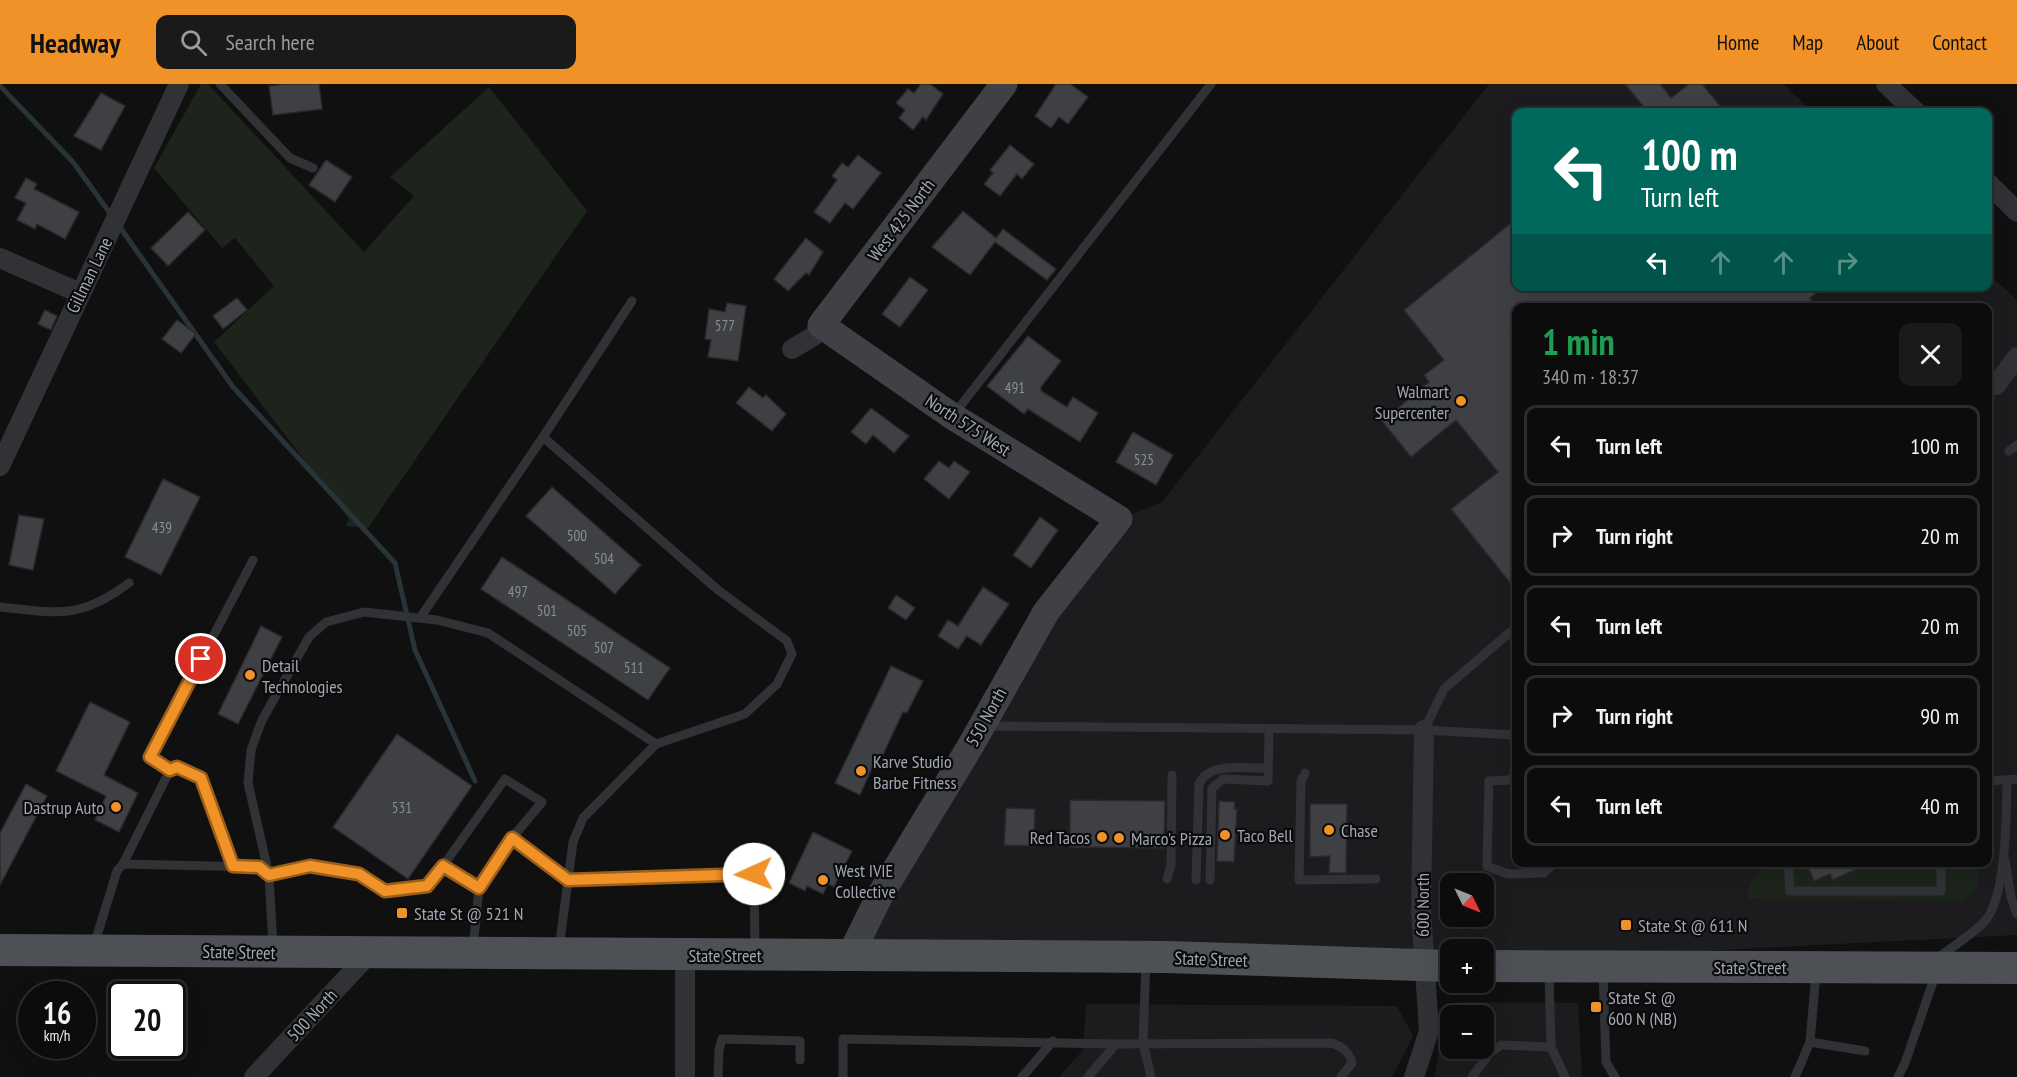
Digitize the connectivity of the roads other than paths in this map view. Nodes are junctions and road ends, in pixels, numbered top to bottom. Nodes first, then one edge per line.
1 (178, 84) edge
2 (220, 84) edge
3 (1004, 84) edge
4 (1211, 84) edge
5 (1886, 84) edge
6 (1912, 108) edge
7 (313, 168) dead end
8 (1992, 187) edge
9 (2017, 212) edge
10 (0, 258) edge
11 (80, 293) junction
12 (632, 301) dead end
13 (821, 325) junction
14 (792, 349) dead end
15 (2017, 357) edge
16 (1996, 385) dead end
17 (952, 416) junction
18 (543, 437) junction
19 (0, 466) edge
20 (1119, 519) joint
21 (253, 560) dead end
22 (129, 584) dead end
23 (0, 608) edge
24 (420, 618) junction
25 (1512, 630) edge
26 (982, 726) junction
27 (1269, 730) junction
28 (1424, 730) junction
29 (1512, 735) edge
30 (656, 744) junction
31 (1268, 768) junction
32 (170, 770) junction
33 (1305, 773) dead end
34 (1172, 775) dead end
35 (1512, 778) edge
36 (1992, 781) edge
37 (2012, 781) edge
38 (512, 838) junction
39 (2004, 852) junction
40 (123, 864) junction
41 (233, 866) junction
42 (443, 866) junction
43 (1550, 867) edge
44 (1789, 867) edge
45 (1941, 867) edge
46 (269, 875) junction
47 (1167, 879) dead end
48 (1376, 879) dead end
49 (568, 880) junction
50 (1196, 880) dead end
51 (1210, 880) dead end
52 (479, 888) junction
53 (2017, 914) edge
54 (0, 950) edge
55 (92, 951) junction
56 (273, 953) junction
57 (369, 954) junction
58 (473, 954) junction
59 (558, 954) junction
60 (685, 955) junction
61 (756, 956) junction
62 (850, 956) junction
63 (1146, 957) junction
64 (1437, 966) edge
65 (1494, 966) edge
66 (1550, 967) junction
67 (1603, 967) junction
68 (1817, 967) junction
69 (1931, 968) junction
70 (2017, 968) edge
71 (1053, 1041) junction
72 (1810, 1042) junction
73 (1143, 1043) junction
74 (1116, 1044) junction
75 (1551, 1047) junction
76 (1865, 1051) dead end
77 (800, 1060) dead end
78 (254, 1077) edge
79 (685, 1077) edge
80 (718, 1077) edge
81 (843, 1077) edge
82 (1022, 1077) edge
83 (1088, 1077) edge
84 (1151, 1077) edge
85 (1341, 1077) edge
86 (1414, 1077) edge
87 (1472, 1077) edge
88 (1565, 1077) edge
89 (1615, 1077) edge
90 (1796, 1077) edge
91 (1898, 1077) edge

1 - 11 street, Gillman Lane
2 - 7 lane
3 - 13 street, West 425 North
4 - 17 lane
5 - 6 street
8 - 9 street
10 - 11 street
11 - 19 street, Gillman Lane
12 - 18 lane
13 - 14 street, West 425 North
13 - 17 street, North 575 West
15 - 16 street
17 - 20 street, North 575 West
18 - 24 lane
18 - 30 lane
20 - 26 street, 550 North
21 - 32 lane
22 - 23 lane
24 - 30 lane
24 - 46 lane
25 - 28 lane
26 - 27 lane
26 - 62 street, 550 North
27 - 28 lane
27 - 31 lane
28 - 29 lane
28 - 64 street, 600 North
30 - 49 lane
31 - 50 lane
31 - 51 lane
32 - 40 lane
32 - 41 lane
33 - 48 lane
34 - 47 lane
35 - 43 lane
36 - 37 lane
37 - 39 lane
38 - 42 lane
38 - 49 lane
38 - 52 lane
39 - 53 lane
39 - 69 lane
40 - 41 lane
40 - 55 lane
41 - 46 lane
42 - 46 lane
42 - 52 lane
44 - 45 lane
46 - 56 lane
49 - 59 lane
49 - 61 lane
52 - 58 lane
54 - 55 main road, State Street
55 - 56 main road, State Street
56 - 57 main road, State Street
57 - 58 main road, State Street
57 - 78 street, 500 North
58 - 59 main road, State Street
59 - 60 main road, State Street
60 - 61 main road, State Street
60 - 79 street
61 - 62 main road, State Street
62 - 63 main road, State Street
63 - 64 main road, State Street
63 - 73 lane
64 - 86 street, 600 North
65 - 66 main road, State Street
66 - 67 main road, State Street
66 - 75 lane
67 - 68 main road, State Street
67 - 89 lane
68 - 69 main road, State Street
68 - 72 lane
69 - 70 main road, State Street
69 - 91 lane
71 - 74 lane
71 - 81 lane
71 - 82 lane
72 - 76 lane
72 - 90 lane
73 - 74 lane
73 - 84 lane
73 - 85 lane
74 - 83 lane
75 - 87 lane
75 - 88 lane
77 - 80 lane

